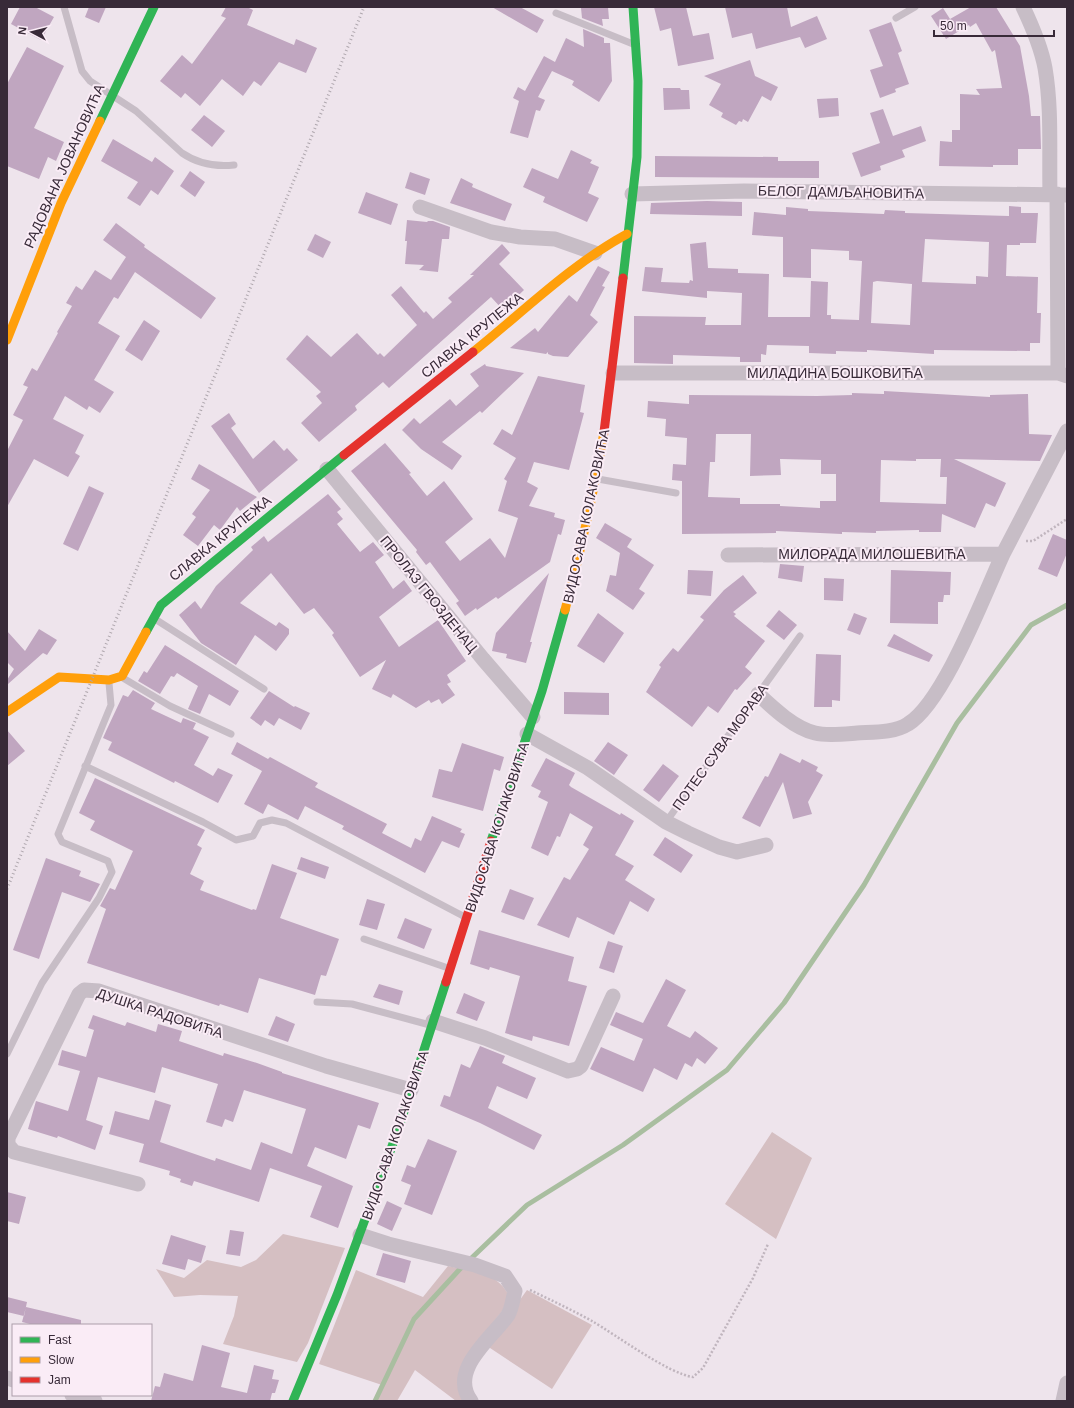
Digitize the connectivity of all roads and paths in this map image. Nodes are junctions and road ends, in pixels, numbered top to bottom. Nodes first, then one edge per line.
1 (64, 7) edge
2 (154, 7) edge
3 (633, 7) edge
4 (915, 7) edge
5 (1023, 7) edge
6 (556, 13) dead end
7 (896, 18) dead end
8 (636, 46) junction
9 (111, 96) junction
10 (234, 166) dead end
11 (632, 194) junction
12 (1058, 194) edge
13 (420, 207) dead end
14 (627, 234) junction
15 (595, 253) junction
16 (7, 340) edge
17 (613, 373) junction
18 (1062, 375) edge
19 (1067, 431) edge
20 (327, 469) junction
21 (596, 479) junction
22 (676, 493) dead end
23 (1067, 520) edge
24 (1006, 548) junction
25 (728, 555) dead end
26 (153, 618) junction
27 (800, 636) dead end
28 (122, 676) junction
29 (109, 680) junction
30 (264, 689) dead end
31 (758, 694) junction
32 (7, 712) edge
33 (533, 717) junction
34 (231, 734) dead end
35 (527, 734) junction
36 (85, 766) junction
37 (666, 822) junction
38 (766, 845) dead end
39 (466, 918) junction
40 (364, 939) dead end
41 (450, 968) junction
42 (614, 996) dead end
43 (318, 1002) dead end
44 (433, 1023) junction
45 (7, 1054) edge
46 (411, 1090) junction
47 (138, 1184) dead end
48 (360, 1235) junction
49 (768, 1244) dead end
50 (505, 1276) junction
51 (1067, 1383) edge
52 (76, 1396) edge
53 (95, 1401) edge
54 (293, 1401) edge
55 (471, 1401) edge
56 (1063, 1401) edge

1 - 9 lane
2 - 9 street, РАДОВАНА ЈОВАНОВИЋА
3 - 8 street
4 - 7 lane
5 - 12 street
6 - 8 lane
8 - 11 street
9 - 10 lane
9 - 16 street, РАДОВАНА ЈОВАНОВИЋА
11 - 12 street, БЕЛОГ ДАМЉАНОВИЋА
11 - 14 street
12 - 18 street
13 - 15 street
14 - 15 street, СЛАВКА КРУПЕЖА
14 - 17 street, ВИДОСАВА КОЛАКОВИЋА
15 - 20 street, СЛАВКА КРУПЕЖА
17 - 18 street, МИЛАДИНА БОШКОВИЋА
17 - 21 street, ВИДОСАВА КОЛАКОВИЋА
19 - 24 street
20 - 26 street, СЛАВКА КРУПЕЖА
20 - 33 street, ПРОЛАЗ ГВОЗДЕНАЦ
21 - 22 lane
21 - 33 street, ВИДОСАВА КОЛАКОВИЋА
23 - 24 path
24 - 25 street, МИЛОРАДА МИЛОШЕВИЋА
24 - 31 street
26 - 28 street, СЛАВКА КРУПЕЖА
26 - 30 lane
27 - 31 lane, ПОТЕС СУВА МОРАВА
28 - 29 street
28 - 34 lane
29 - 32 street
29 - 36 lane
31 - 37 lane, ПОТЕС СУВА МОРАВА
33 - 35 street, ВИДОСАВА КОЛАКОВИЋА
35 - 37 street, ПОТЕС СУВА МОРАВА
35 - 39 street, ВИДОСАВА КОЛАКОВИЋА
36 - 39 lane
36 - 45 lane
37 - 38 street
39 - 41 street, ВИДОСАВА КОЛАКОВИЋА
40 - 41 lane
41 - 44 street, ВИДОСАВА КОЛАКОВИЋА
42 - 44 street
43 - 44 lane
44 - 46 street, ВИДОСАВА КОЛАКОВИЋА
46 - 47 street, ДУШКА РАДОВИЋА
46 - 48 street, ВИДОСАВА КОЛАКОВИЋА
48 - 50 street
48 - 54 street, ВИДОСАВА КОЛАКОВИЋА
49 - 50 path
50 - 55 street
51 - 56 street
52 - 53 street

